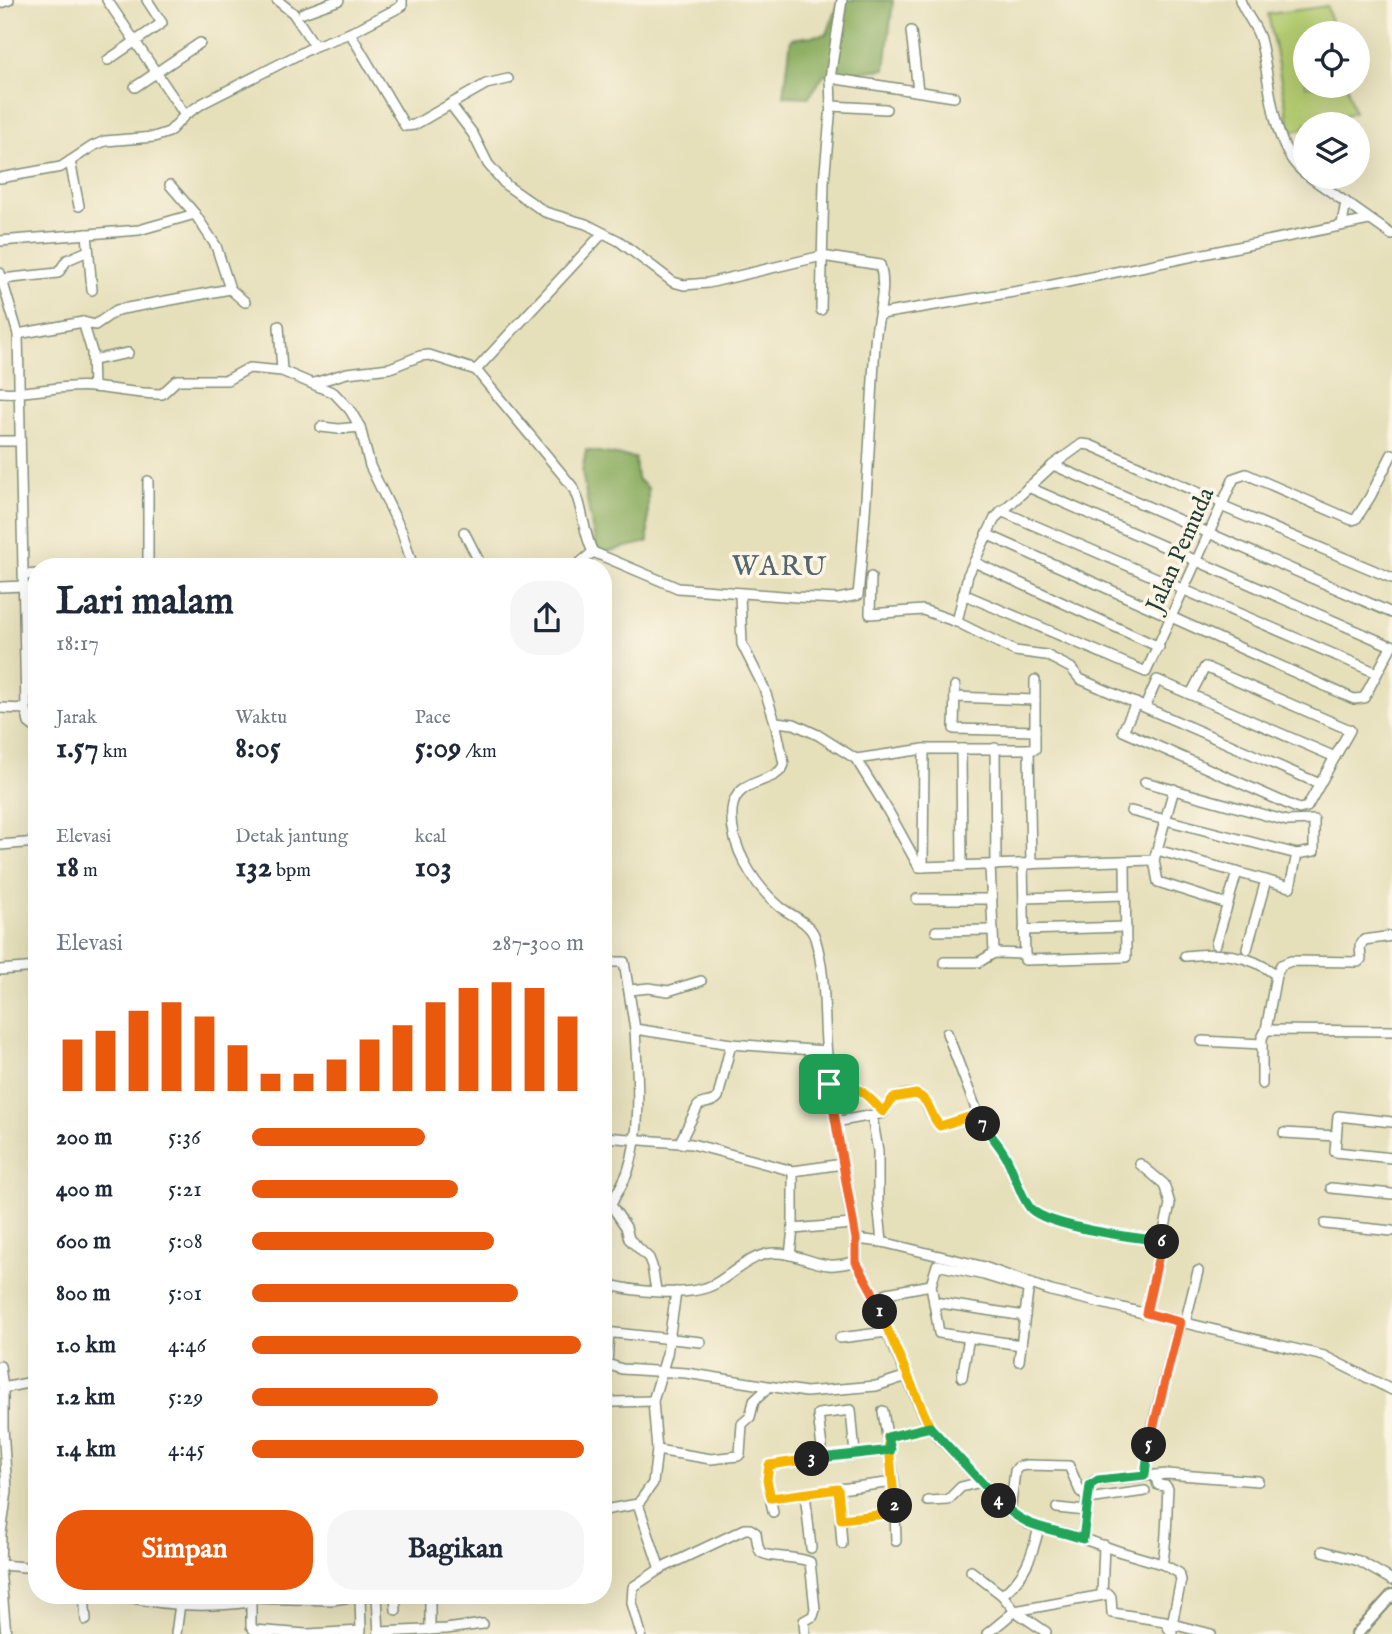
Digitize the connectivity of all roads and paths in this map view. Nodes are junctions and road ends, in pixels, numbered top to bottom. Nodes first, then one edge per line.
1 (9, 0) edge
2 (107, 0) edge
3 (147, 0) edge
4 (277, 0) edge
5 (339, 0) edge
6 (402, 0) edge
7 (842, 0) edge
8 (1240, 0) edge
9 (0, 3) edge
10 (303, 13) dead end
11 (911, 31) dead end
12 (350, 33) junction
13 (135, 41) junction
14 (200, 43) dead end
15 (315, 46) junction
16 (108, 60) dead end
17 (156, 73) junction
18 (830, 78) junction
19 (508, 79) dead end
20 (135, 87) dead end
21 (918, 91) junction
22 (954, 97) dead end
23 (451, 104) junction
24 (831, 107) junction
25 (887, 109) dead end
26 (185, 114) junction
27 (71, 161) junction
28 (1293, 163) edge
29 (0, 178) edge
30 (170, 185) dead end
31 (1328, 189) edge
32 (1346, 202) junction
33 (79, 205) dead end
34 (195, 214) junction
35 (1369, 220) junction
36 (1342, 225) junction
37 (603, 233) junction
38 (87, 234) junction
39 (1392, 235) edge
40 (0, 241) edge
41 (88, 251) junction
42 (822, 256) junction
43 (1, 282) edge
44 (230, 289) junction
45 (92, 290) dead end
46 (245, 302) dead end
47 (821, 310) dead end
48 (881, 314) junction
49 (83, 322) junction
50 (279, 326) dead end
51 (18, 334) junction
52 (128, 353) dead end
53 (93, 360) junction
54 (476, 370) junction
55 (282, 371) junction
56 (314, 383) junction
57 (93, 387) junction
58 (0, 393) edge
59 (20, 394) junction
60 (360, 426) junction
61 (321, 427) dead end
62 (0, 441) edge
63 (20, 441) junction
64 (1392, 454) edge
65 (1053, 465) junction
66 (148, 481) dead end
67 (1028, 487) junction
68 (1222, 505) junction
69 (1001, 510) junction
70 (464, 532) dead end
71 (1209, 533) junction
72 (986, 534) junction
73 (593, 552) junction
74 (148, 558) edge
75 (410, 558) edge
76 (477, 558) edge
77 (586, 558) edge
78 (607, 558) edge
79 (612, 560) edge
80 (1197, 560) junction
81 (974, 562) junction
82 (25, 575) junction
83 (28, 575) edge
84 (871, 578) dead end
85 (1392, 578) edge
86 (25, 586) junction
87 (0, 587) edge
88 (1184, 589) junction
89 (740, 594) junction
90 (964, 594) junction
91 (1392, 612) edge
92 (1172, 617) junction
93 (957, 622) junction
94 (28, 623) edge
95 (1392, 645) edge
96 (1159, 647) junction
97 (1377, 673) junction
98 (1035, 680) dead end
99 (955, 686) dead end
100 (1191, 694) junction
101 (28, 697) edge
102 (955, 697) junction
103 (1035, 700) junction
104 (1140, 705) junction
105 (0, 708) edge
106 (26, 709) junction
107 (28, 718) edge
108 (775, 722) junction
109 (1035, 731) junction
110 (995, 748) junction
111 (924, 749) junction
112 (961, 749) junction
113 (1029, 749) junction
114 (1335, 757) junction
115 (856, 759) junction
116 (1145, 782) dead end
117 (1320, 784) junction
118 (1174, 789) junction
119 (1131, 811) dead end
120 (1165, 820) junction
121 (28, 843) edge
122 (0, 845) edge
123 (1157, 849) junction
124 (1297, 855) junction
125 (1154, 860) junction
126 (1125, 861) junction
127 (1027, 864) junction
128 (993, 865) junction
129 (962, 866) junction
130 (923, 867) junction
131 (1237, 872) junction
132 (1266, 880) junction
133 (1125, 895) junction
134 (1024, 898) junction
135 (917, 899) dead end
136 (992, 899) junction
137 (1227, 904) junction
138 (1126, 927) junction
139 (993, 930) junction
140 (1024, 930) junction
141 (936, 931) dead end
142 (1392, 936) edge
143 (1216, 944) dead end
144 (1247, 949) dead end
145 (994, 953) junction
146 (1025, 954) junction
147 (1185, 956) dead end
148 (612, 962) edge
149 (944, 962) dead end
150 (28, 968) edge
151 (0, 970) edge
152 (1276, 975) junction
153 (701, 981) dead end
154 (630, 989) junction
155 (635, 1029) junction
156 (1266, 1030) junction
157 (1392, 1031) edge
158 (947, 1033) dead end
159 (1202, 1041) dead end
160 (731, 1044) junction
161 (1262, 1044) junction
162 (826, 1051) junction
163 (829, 1084) junction
164 (1262, 1084) dead end
165 (883, 1112) junction
166 (978, 1114) junction
167 (872, 1116) junction
168 (835, 1122) junction
169 (1392, 1122) edge
170 (1284, 1133) dead end
171 (1336, 1136) junction
172 (612, 1137) edge
173 (635, 1139) junction
174 (680, 1142) junction
175 (1392, 1158) edge
176 (843, 1164) junction
177 (1140, 1164) dead end
178 (793, 1171) junction
179 (1331, 1188) dead end
180 (1392, 1194) edge
181 (612, 1203) edge
182 (612, 1206) edge
183 (852, 1224) junction
184 (1325, 1224) dead end
185 (793, 1229) junction
186 (1389, 1232) edge
187 (856, 1239) junction
188 (882, 1241) junction
189 (1163, 1241) junction
190 (790, 1255) junction
191 (856, 1262) junction
192 (1198, 1271) dead end
193 (612, 1285) edge
194 (931, 1285) junction
195 (1029, 1286) junction
196 (656, 1290) junction
197 (676, 1292) junction
198 (887, 1293) dead end
199 (934, 1302) junction
200 (1146, 1313) junction
201 (1025, 1316) junction
202 (1183, 1322) junction
203 (887, 1332) junction
204 (612, 1333) edge
205 (969, 1337) junction
206 (669, 1338) junction
207 (840, 1338) dead end
208 (701, 1342) dead end
209 (1021, 1345) junction
210 (1019, 1362) dead end
211 (0, 1366) edge
212 (612, 1366) edge
213 (662, 1372) junction
214 (907, 1376) junction
215 (962, 1377) dead end
216 (28, 1382) edge
217 (2, 1384) edge
218 (769, 1387) junction
219 (1392, 1391) edge
220 (653, 1401) junction
221 (612, 1403) edge
222 (883, 1411) dead end
223 (930, 1427) junction
224 (888, 1437) junction
225 (657, 1450) junction
226 (891, 1450) junction
227 (855, 1454) junction
228 (823, 1457) junction
229 (3, 1461) edge
230 (1150, 1475) junction
231 (1258, 1481) dead end
232 (894, 1482) junction
233 (981, 1482) junction
234 (838, 1489) junction
235 (1145, 1491) dead end
236 (805, 1493) junction
237 (771, 1498) junction
238 (1088, 1499) junction
239 (928, 1501) dead end
240 (638, 1504) junction
241 (1057, 1508) dead end
242 (612, 1509) edge
243 (1086, 1511) junction
244 (773, 1512) dead end
245 (1010, 1512) junction
246 (895, 1513) junction
247 (841, 1519) junction
248 (1039, 1527) junction
249 (1, 1534) edge
250 (1083, 1539) junction
251 (896, 1541) dead end
252 (842, 1544) dead end
253 (1104, 1545) junction
254 (811, 1548) dead end
255 (1323, 1551) dead end
256 (1162, 1564) junction
257 (0, 1567) edge
258 (28, 1568) edge
259 (660, 1570) junction
260 (971, 1572) dead end
261 (1392, 1580) edge
262 (1002, 1595) junction
263 (1102, 1595) junction
264 (1392, 1595) edge
265 (85, 1604) edge
266 (180, 1604) joint
267 (234, 1604) edge
268 (251, 1604) edge
269 (360, 1604) edge
270 (377, 1604) edge
271 (396, 1604) edge
272 (430, 1604) edge
273 (1, 1610) edge
274 (396, 1610) dead end
275 (1015, 1611) junction
276 (86, 1620) dead end
277 (484, 1624) dead end
278 (430, 1630) junction
279 (1171, 1631) edge
280 (446, 1632) edge
281 (1046, 1632) edge
282 (379, 1633) edge
283 (6, 1634) edge
284 (176, 1634) edge
285 (307, 1634) edge
286 (338, 1634) edge
287 (641, 1634) edge
288 (805, 1634) edge
289 (987, 1634) edge
290 (1211, 1634) edge
291 (1357, 1634) edge

1 - 9 street
2 - 13 street
3 - 13 street
4 - 15 street
5 - 10 street
6 - 12 street
7 - 18 street
8 - 28 street
11 - 21 street
12 - 15 street
12 - 23 street
13 - 16 street
13 - 17 street
14 - 17 street
15 - 26 street
17 - 20 street
17 - 26 street
18 - 21 street
18 - 24 street
19 - 23 street
21 - 22 street
23 - 37 street
24 - 25 street
24 - 42 street
26 - 27 street
27 - 29 street
27 - 33 street
30 - 34 street
31 - 32 street
32 - 35 street
32 - 36 street
34 - 38 street
34 - 44 street
35 - 36 street
35 - 39 street
36 - 48 street
37 - 42 street
37 - 54 street
38 - 40 street
38 - 41 street
41 - 43 street
41 - 45 street
42 - 47 street
42 - 48 street
43 - 51 street
44 - 46 street
44 - 49 street
48 - 89 street
49 - 51 street
49 - 53 street
50 - 55 street
51 - 59 street
52 - 53 street
53 - 57 street
54 - 56 street
54 - 73 street
55 - 56 street
55 - 57 street
56 - 60 street
57 - 59 street
58 - 59 street
59 - 63 street
60 - 61 street
60 - 75 street
62 - 63 street
63 - 82 street
64 - 68 street, Jalan Pemuda
65 - 67 street
65 - 68 street
65 - 71 street
66 - 74 street
67 - 69 street
67 - 80 street
68 - 71 street, Jalan Pemuda
68 - 85 street
69 - 72 street
69 - 88 street
70 - 76 street
71 - 80 street, Jalan Pemuda
71 - 91 street
72 - 81 street
72 - 92 street
73 - 77 street
73 - 78 street
79 - 89 street
80 - 88 street, Jalan Pemuda
80 - 95 street
81 - 90 street
81 - 96 street
82 - 83 street
82 - 86 street
84 - 93 street
86 - 87 street
86 - 94 street
88 - 92 street, Jalan Pemuda
88 - 97 street
89 - 108 street
90 - 93 street
90 - 96 street, Jalan Pemuda
92 - 96 street, Jalan Pemuda
92 - 97 street
93 - 104 street
95 - 97 street
98 - 103 street
99 - 102 street
100 - 104 street
100 - 114 street
100 - 114 street
101 - 106 street
102 - 103 street
102 - 109 street
103 - 109 street
104 - 117 street
104 - 117 street
105 - 106 street
106 - 107 street
108 - 115 street
108 - 162 street
109 - 113 street
110 - 112 street
110 - 113 street
110 - 128 street
111 - 112 street
111 - 115 street
111 - 130 street
112 - 129 street
113 - 127 street
114 - 117 street
115 - 130 street
116 - 118 street
118 - 120 street
118 - 124 street
119 - 120 street
120 - 123 street
120 - 124 street
121 - 122 street
123 - 125 street
123 - 131 street
124 - 132 street
125 - 126 street
125 - 137 street
126 - 127 street
126 - 133 street
127 - 128 street
127 - 134 street
128 - 129 street
128 - 136 street
129 - 130 street
131 - 132 street
131 - 137 street
132 - 144 street
133 - 134 street
133 - 138 street
134 - 140 street
135 - 136 street
136 - 139 street
137 - 143 street
138 - 140 street
138 - 146 street
139 - 141 street
139 - 145 street
140 - 146 street
142 - 152 street
145 - 146 street
145 - 149 street
147 - 152 street
148 - 154 street
150 - 151 street
152 - 156 street
153 - 154 street
154 - 155 street
155 - 160 street
155 - 173 street
156 - 157 street
156 - 161 street
158 - 166 street
159 - 161 street
160 - 162 street
160 - 174 street
161 - 164 street
162 - 163 street
163 - 165 street
163 - 168 street
165 - 166 street
165 - 167 street
166 - 189 street
167 - 168 street
167 - 188 street
168 - 176 street
169 - 171 street
170 - 171 street
171 - 175 street
172 - 173 street
173 - 174 street
173 - 181 street
174 - 178 street
176 - 178 street
176 - 183 street
177 - 189 street
178 - 185 street
179 - 180 street
182 - 196 street
183 - 185 street
183 - 187 street
184 - 186 street
185 - 190 street
187 - 188 street
187 - 191 street
188 - 195 street
189 - 200 street
190 - 191 street
190 - 197 street
191 - 203 street
192 - 202 street
193 - 196 street
194 - 195 street
194 - 198 street
194 - 199 street
195 - 200 street
195 - 201 street
196 - 197 street
197 - 206 street
199 - 201 street
199 - 205 street
200 - 202 street
201 - 209 street
202 - 219 street
202 - 230 street
203 - 207 street
203 - 214 street
204 - 206 street
205 - 209 street
205 - 215 street
206 - 208 street
206 - 213 street
209 - 210 street
211 - 217 street
212 - 213 street
213 - 218 street
213 - 220 street
214 - 218 street
214 - 223 street
216 - 217 street
217 - 229 street
218 - 225 street
220 - 221 street
220 - 225 street
222 - 224 street
223 - 224 street
223 - 233 street
224 - 226 street
225 - 240 street
226 - 227 street
226 - 232 street
227 - 228 street
227 - 228 street
228 - 237 street
229 - 249 street
230 - 231 street
230 - 238 street
230 - 256 street
232 - 234 street
232 - 246 street
233 - 239 street
233 - 245 street
234 - 236 street
234 - 247 street
235 - 238 street
236 - 237 street
236 - 254 street
237 - 244 street
238 - 243 street
238 - 245 street
240 - 242 street
240 - 259 street
241 - 243 street
243 - 250 street
245 - 248 street
246 - 247 street
246 - 251 street
247 - 252 street
248 - 250 street
248 - 262 street
249 - 257 street
250 - 253 street
253 - 256 street
253 - 263 street
255 - 261 street
256 - 279 street
257 - 258 street
257 - 273 street
259 - 287 street
259 - 288 street
260 - 262 street
262 - 275 street
263 - 275 street
263 - 279 street
264 - 291 street
265 - 276 street
266 - 267 street
266 - 284 street
268 - 285 street
269 - 286 street
270 - 282 street
271 - 274 street
272 - 278 street
273 - 283 street
275 - 281 street
275 - 289 street
277 - 280 street
278 - 280 street
278 - 282 street
279 - 290 street
285 - 286 street

